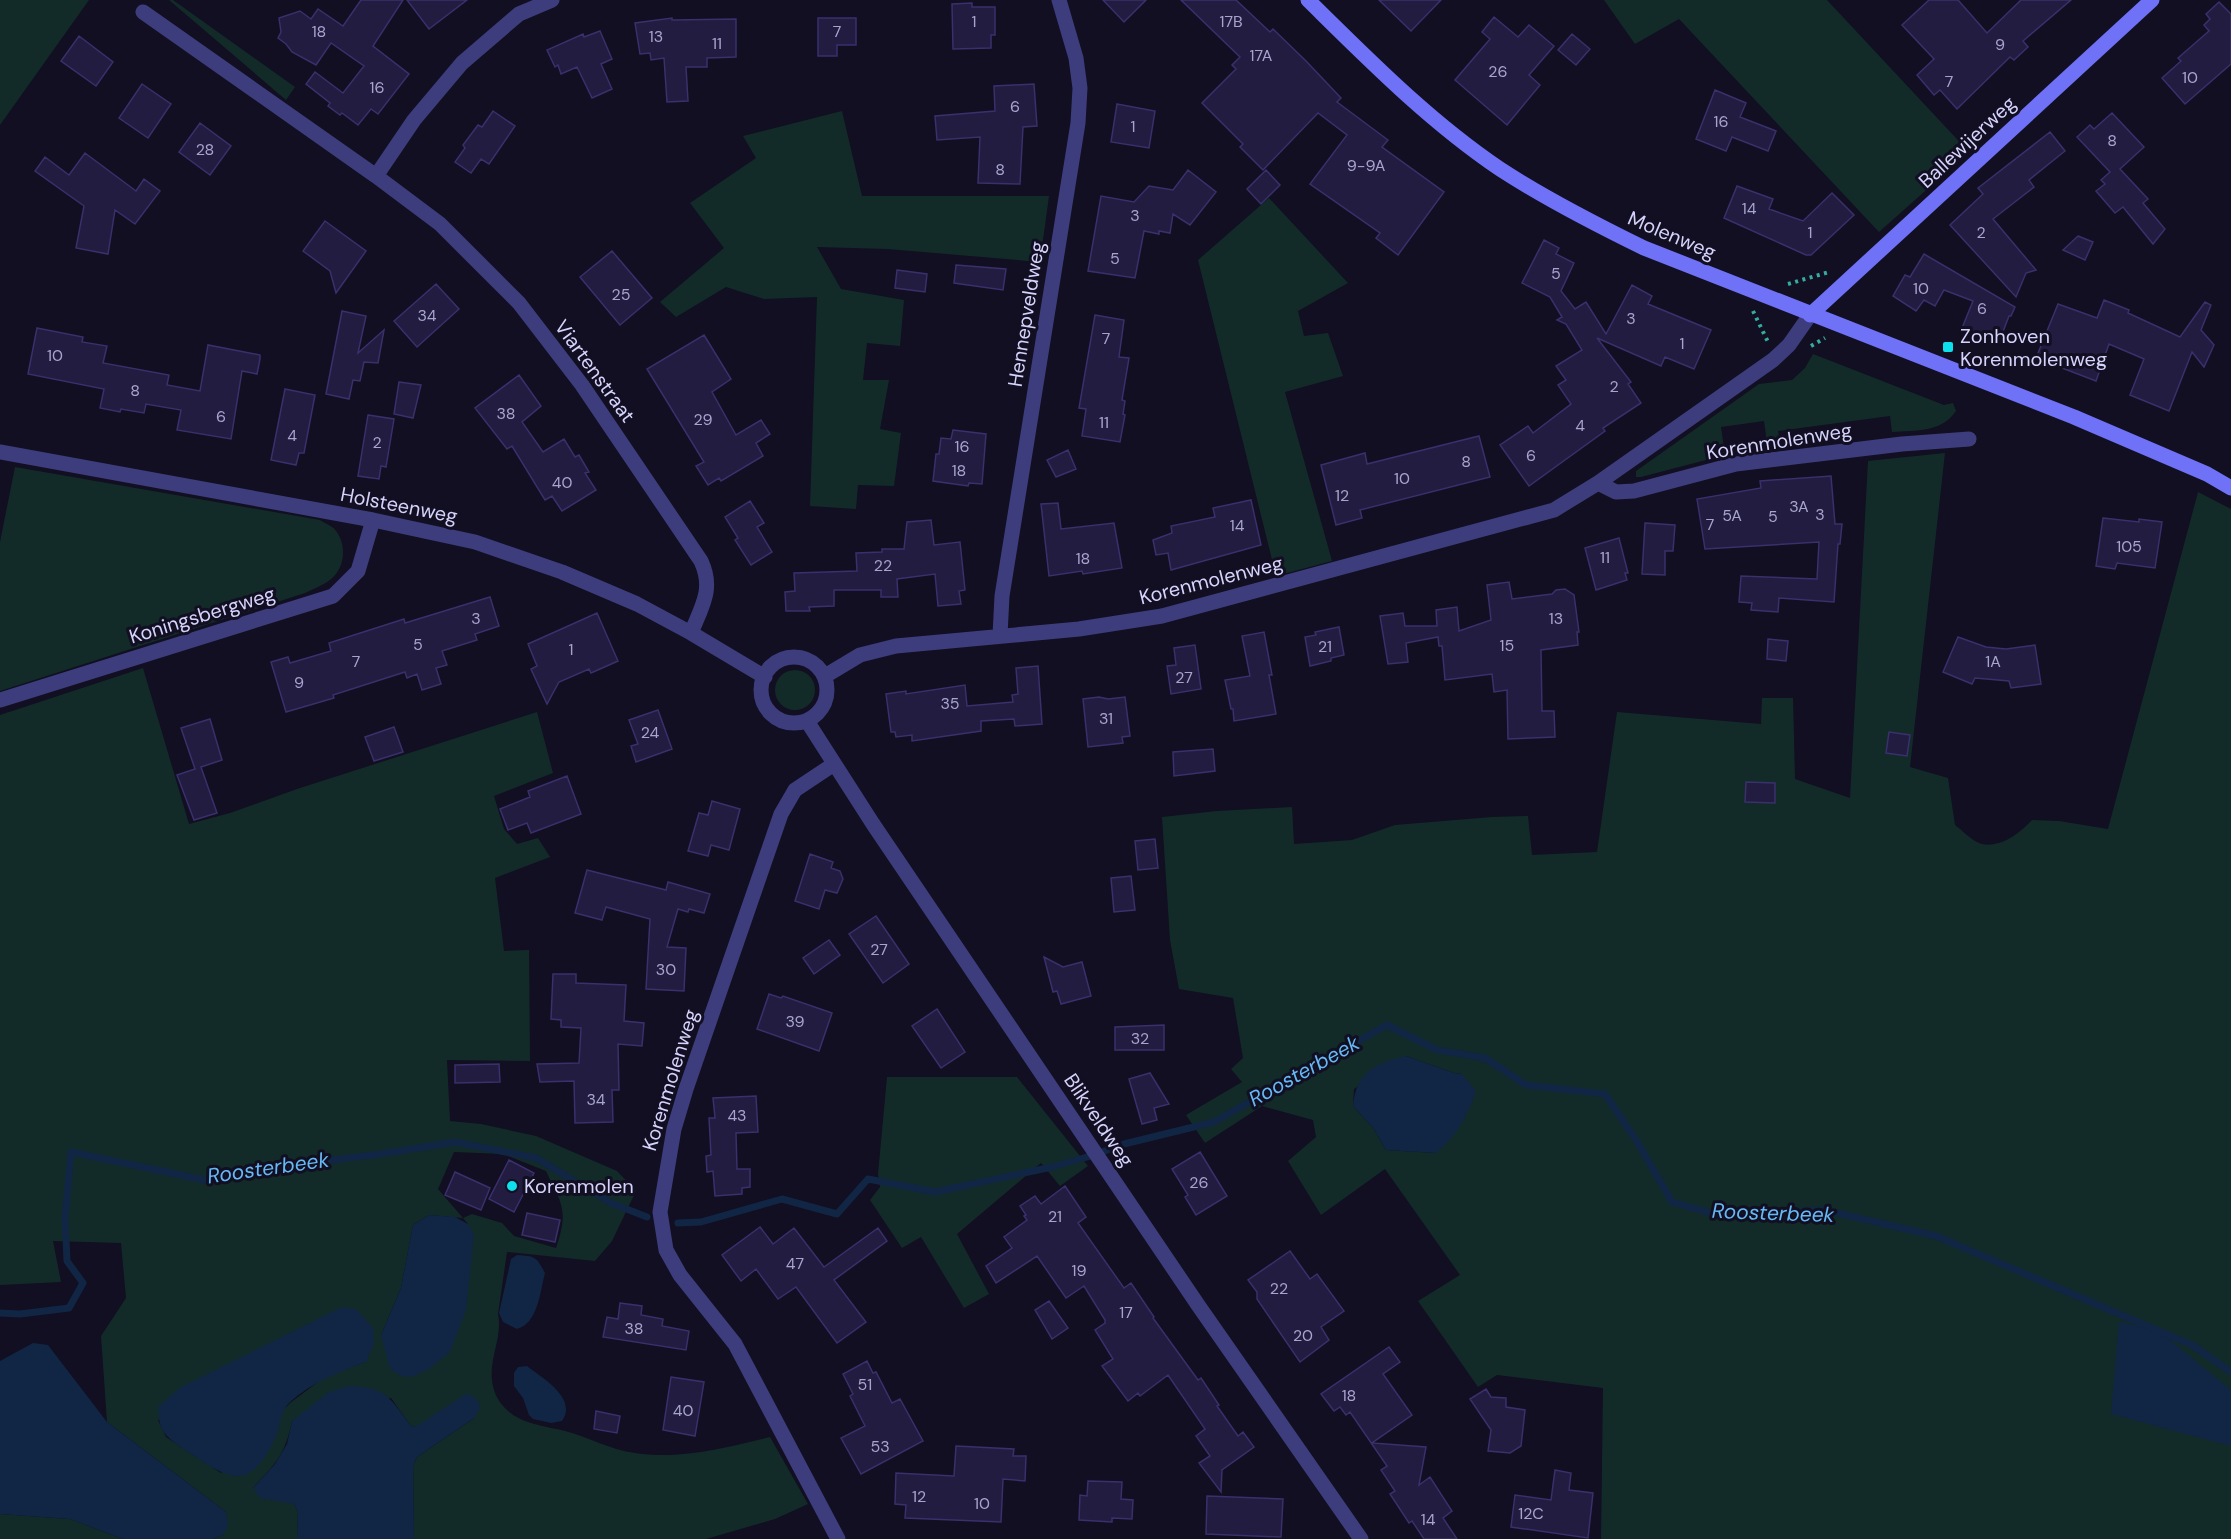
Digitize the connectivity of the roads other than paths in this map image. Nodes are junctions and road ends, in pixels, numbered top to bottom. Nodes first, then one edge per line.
1 (552, 0) edge
2 (1059, 0) edge
3 (1308, 0) edge
4 (2152, 0) edge
5 (143, 12) dead end
6 (376, 176) junction
7 (1810, 315) junction
8 (1969, 440) dead end
9 (0, 452) edge
10 (1599, 483) junction
11 (2231, 488) edge
12 (373, 520) junction
13 (691, 633) junction
14 (1000, 635) junction
15 (825, 676) junction
16 (765, 677) junction
17 (0, 700) edge
18 (807, 722) junction
19 (834, 764) junction
20 (838, 1539) edge
21 (1361, 1539) edge

1 - 6 street
2 - 14 street, Hennepveldweg
3 - 7 street, Molenweg
4 - 7 street, Ballewijerweg
5 - 6 street, Viartenstraat
6 - 13 street, Viartenstraat
7 - 10 street, Korenmolenweg
7 - 11 street, Molenweg
8 - 10 street, Korenmolenweg
9 - 12 street, Holsteenweg
10 - 14 street, Korenmolenweg
12 - 13 street, Holsteenweg
12 - 17 street, Koningsbergweg
13 - 16 street, Holsteenweg
14 - 15 street, Korenmolenweg
15 - 16 street
15 - 18 street
16 - 18 street
18 - 19 street, Blikveldweg
19 - 20 street, Korenmolenweg
19 - 21 street, Blikveldweg

